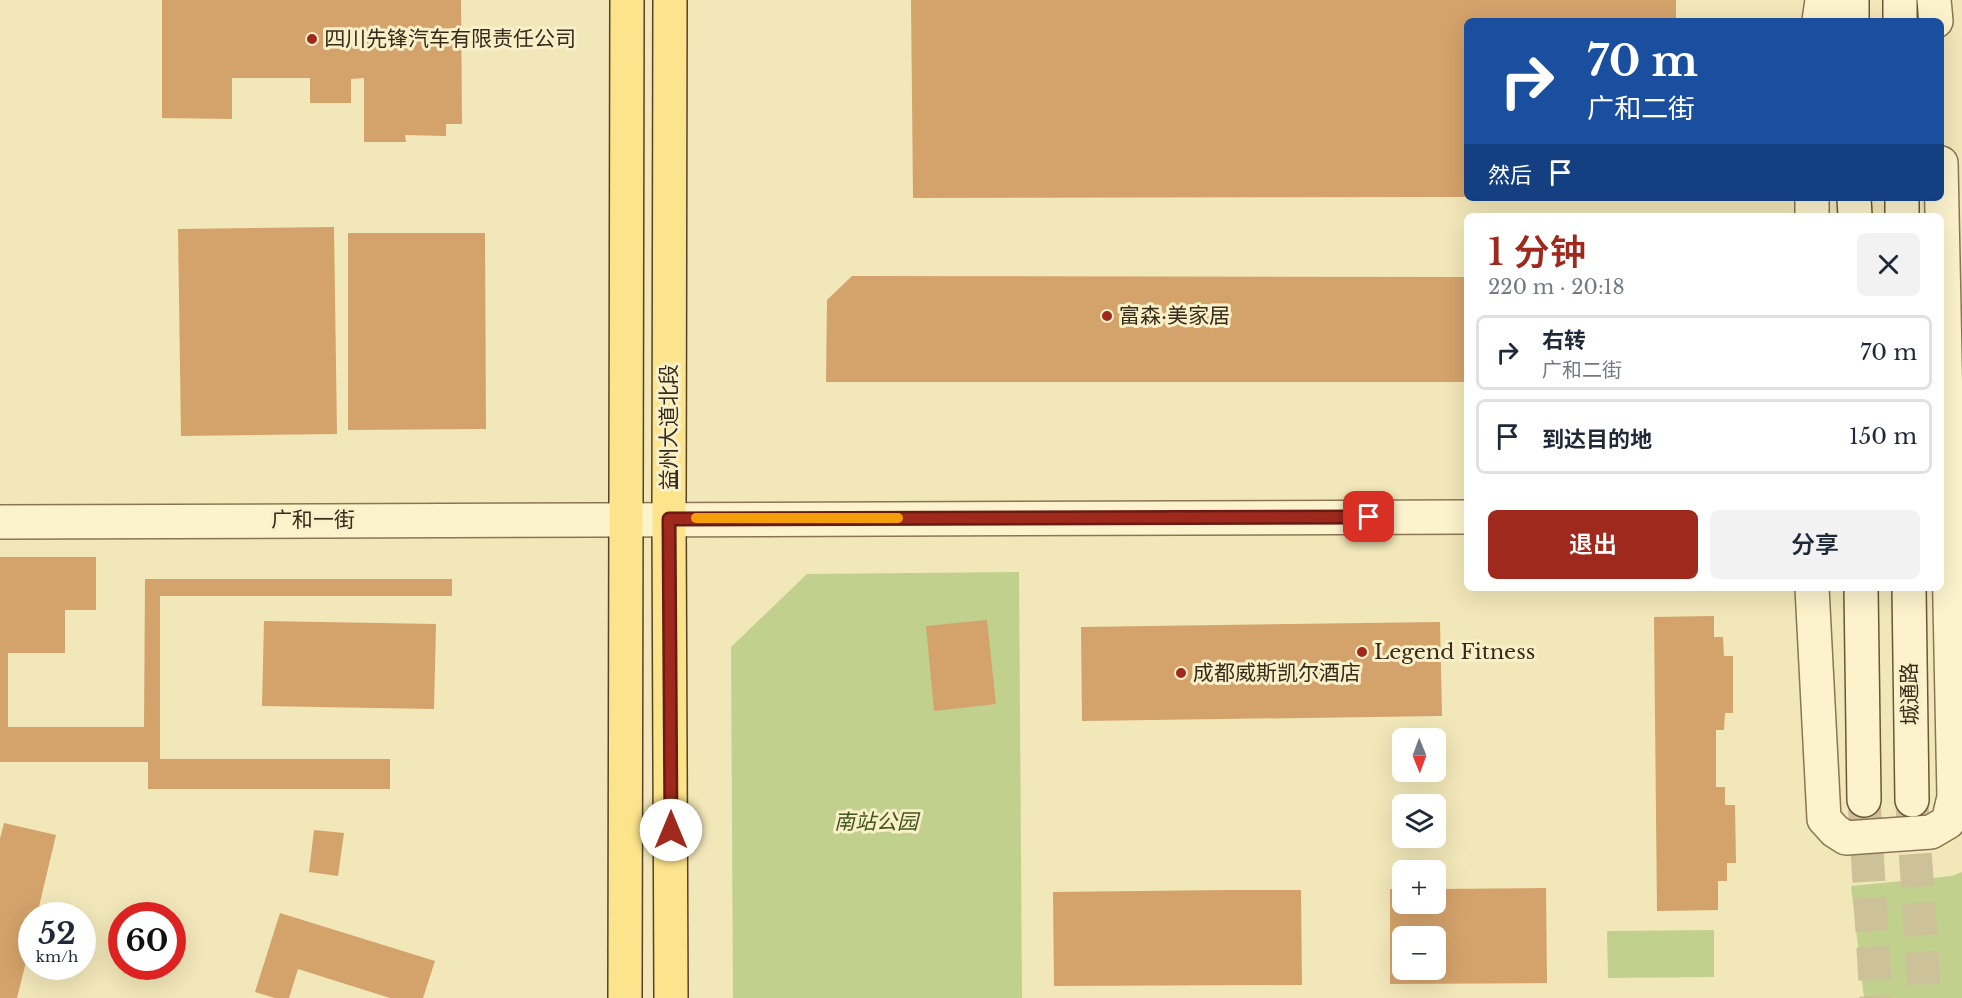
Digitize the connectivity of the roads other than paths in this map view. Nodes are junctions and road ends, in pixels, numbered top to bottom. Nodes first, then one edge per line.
1 (627, 0) edge
2 (670, 0) edge
3 (1822, 0) edge
4 (1852, 0) edge
5 (1900, 0) edge
6 (1934, 0) edge
7 (1819, 18) edge
8 (1852, 18) edge
9 (1900, 18) edge
10 (1936, 18) edge
11 (1944, 239) edge
12 (1464, 517) edge
13 (1955, 517) edge
14 (626, 519) junction
15 (669, 519) junction
16 (0, 522) edge
17 (1812, 591) edge
18 (1861, 591) edge
19 (1909, 591) edge
20 (1864, 800) tunnel mouth
21 (1912, 800) tunnel mouth
22 (625, 998) edge
23 (671, 998) edge

1 - 14 main road, 益州大道北段
2 - 15 main road, 益州大道北段
3 - 7 street
4 - 8 street
5 - 9 street
6 - 10 street
11 - 13 street
12 - 15 street, 广和一街
13 - 17 street
14 - 15 street, 广和一街
14 - 16 street, 广和一街
14 - 22 main road, 益州大道北段
15 - 23 main road, 益州大道北段
18 - 20 street
19 - 21 street, 城通路

